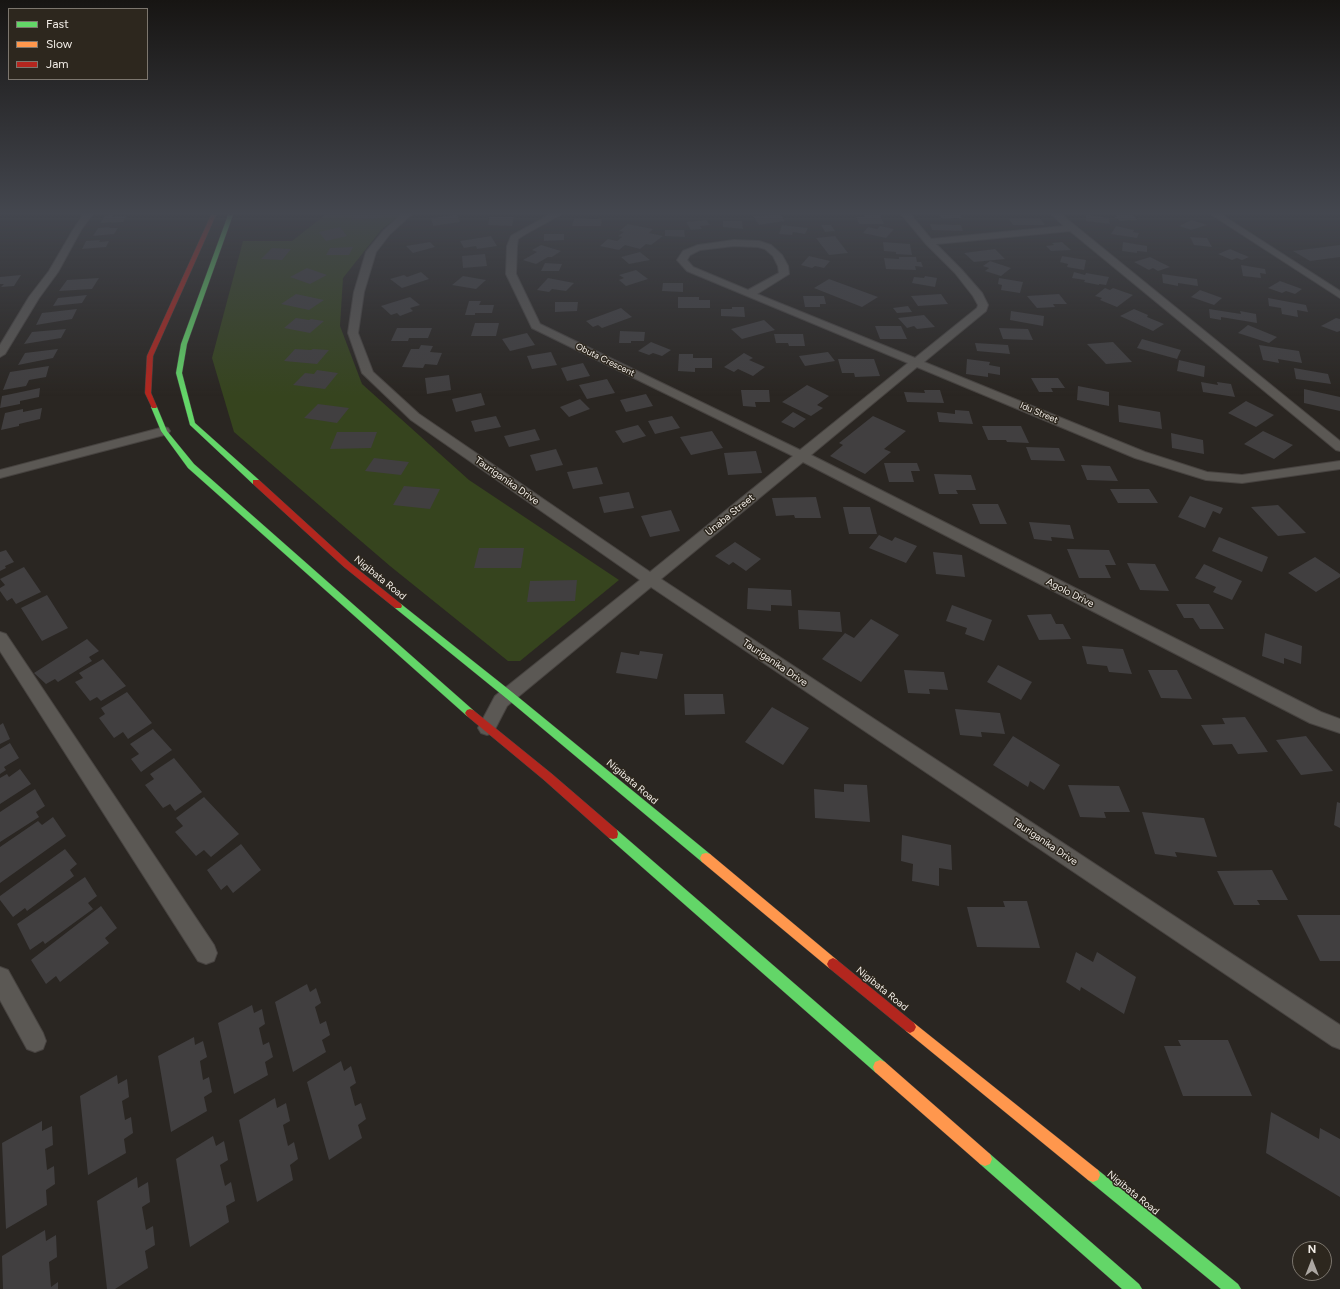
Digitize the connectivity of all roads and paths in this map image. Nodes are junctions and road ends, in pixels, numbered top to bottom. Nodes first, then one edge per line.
1 (51, 275) edge
2 (187, 275) edge
3 (209, 275) edge
4 (363, 275) edge
5 (511, 275) edge
6 (705, 275) edge
7 (782, 275) edge
8 (961, 275) edge
9 (1130, 275) edge
10 (1308, 275) edge
11 (749, 294) junction
12 (1340, 296) edge
13 (0, 354) edge
14 (917, 362) junction
15 (164, 431) junction
16 (1340, 447) edge
17 (802, 456) junction
18 (1340, 465) edge
19 (0, 474) edge
20 (651, 580) junction
21 (0, 638) edge
22 (509, 695) junction
23 (1340, 726) edge
24 (487, 728) junction
25 (206, 953) dead end
26 (0, 978) edge
27 (1340, 1038) edge
28 (34, 1041) dead end
29 (1134, 1289) edge
30 (1233, 1289) edge

1 - 13 street
2 - 15 street
3 - 22 street, Nigibata Road
4 - 20 street, Tauriganika Drive
5 - 17 street, Obuta Crescent
6 - 11 street, Idu Street
7 - 11 street, Idu Street
8 - 14 street, Unaba Street
9 - 16 street
10 - 12 street
11 - 14 street, Idu Street
14 - 17 street, Unaba Street
14 - 18 street, Idu Street
15 - 19 street
15 - 24 street
17 - 20 street, Unaba Street
17 - 23 street, Agolo Drive
20 - 22 street, Unaba Street
20 - 27 street, Tauriganika Drive
21 - 25 street
22 - 24 street, Unaba Street
22 - 30 street, Nigibata Road
24 - 29 street
26 - 28 street

